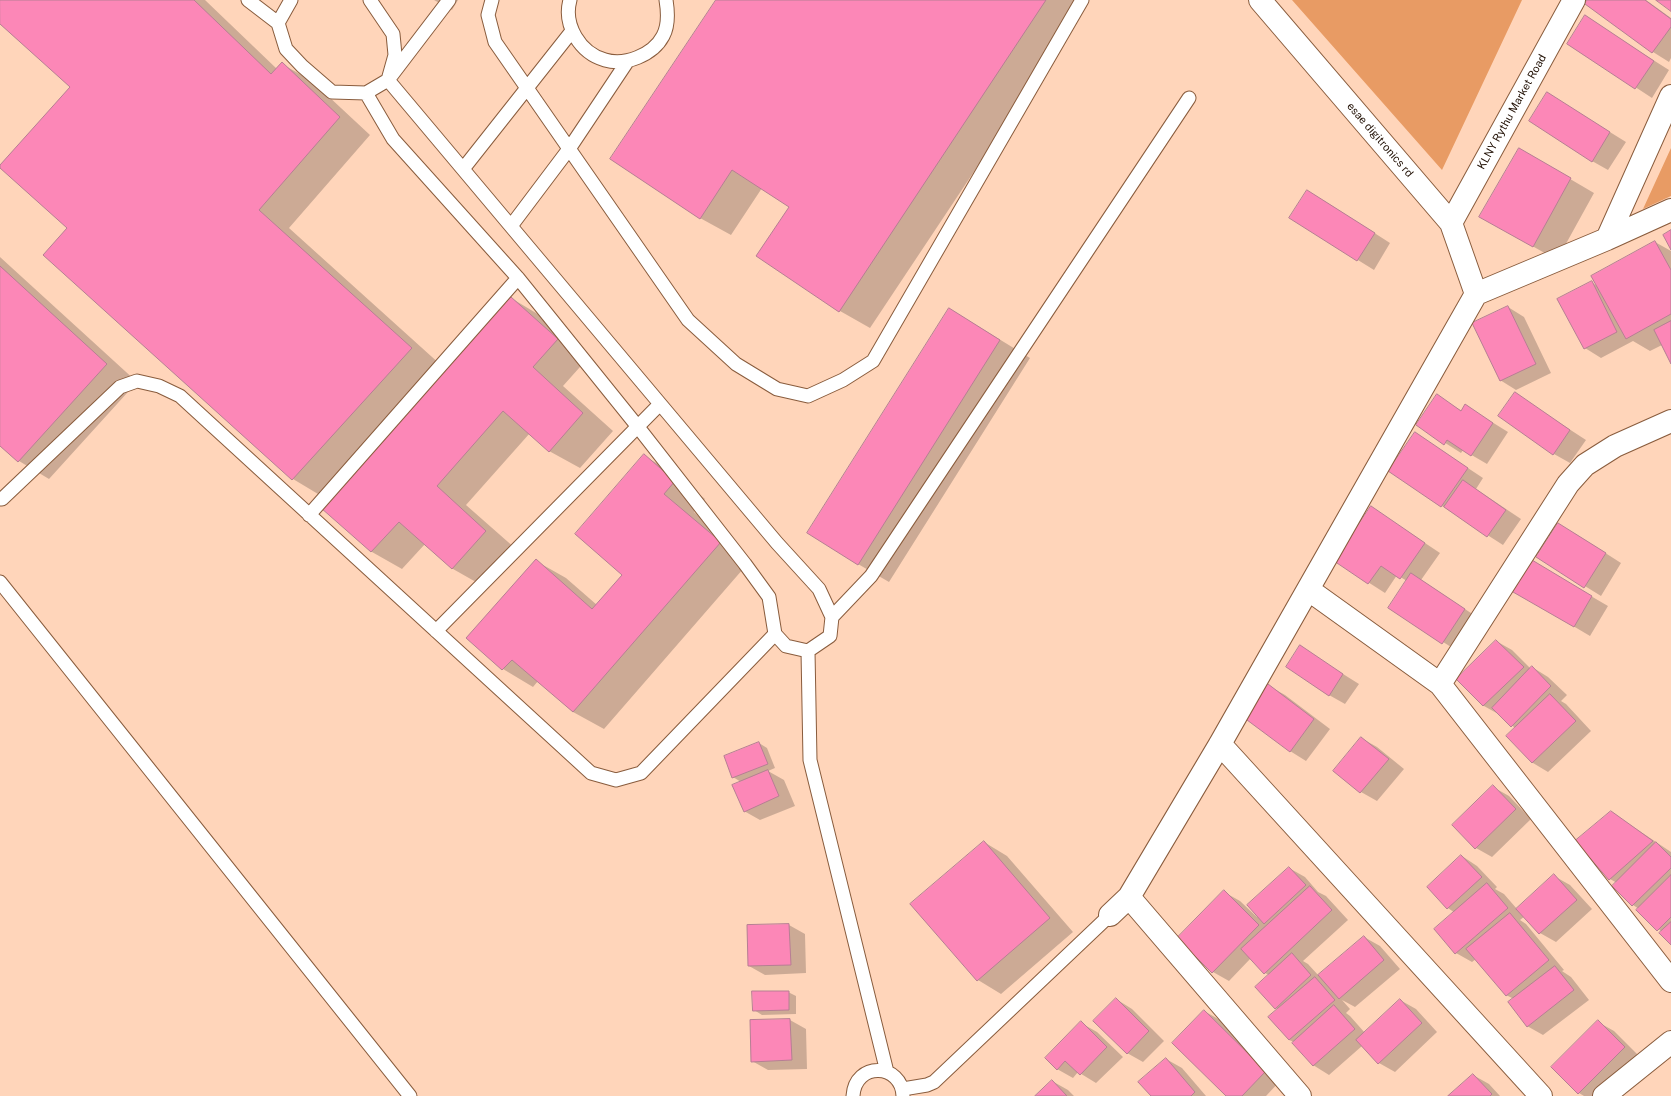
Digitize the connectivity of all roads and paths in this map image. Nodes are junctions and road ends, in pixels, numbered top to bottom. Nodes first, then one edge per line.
1 (248, 0) edge
2 (291, 0) edge
3 (370, 0) edge
4 (449, 0) edge
5 (492, 0) edge
6 (570, 0) edge
7 (666, 0) edge
8 (1082, 0) edge
9 (1260, 0) edge
10 (1574, 0) edge
11 (278, 23) junction
12 (572, 31) junction
13 (627, 62) junction
14 (388, 80) junction
15 (527, 88) junction
16 (366, 93) junction
17 (1671, 96) edge
18 (1188, 98) dead end
19 (569, 149) junction
20 (463, 168) junction
21 (1671, 210) edge
22 (1451, 223) junction
23 (511, 226) junction
24 (1606, 239) junction
25 (518, 278) junction
26 (1476, 294) junction
27 (660, 404) junction
28 (1671, 421) edge
29 (638, 427) junction
30 (0, 499) edge
31 (309, 515) junction
32 (0, 582) edge
33 (1309, 590) junction
34 (832, 617) junction
35 (436, 631) junction
36 (775, 634) junction
37 (808, 651) junction
38 (1440, 684) junction
39 (1220, 744) junction
40 (1129, 896) junction
41 (1110, 915) joint
42 (1671, 981) edge
43 (1671, 1042) edge
44 (886, 1072) junction
45 (903, 1093) edge
46 (410, 1096) edge
47 (853, 1096) edge
48 (1300, 1096) edge
49 (1541, 1096) edge
50 (1604, 1096) edge

1 - 11 lane
2 - 11 lane
3 - 14 lane
4 - 14 lane
5 - 15 lane
6 - 12 lane
7 - 13 lane
8 - 19 lane
9 - 22 street, esae digitronics rd
10 - 22 street, KLNY Rythu Market Road
11 - 16 lane
12 - 13 lane
12 - 15 lane
13 - 19 lane
14 - 16 lane
14 - 20 lane
15 - 19 lane
15 - 20 lane
16 - 25 lane
17 - 24 street
18 - 34 lane
19 - 23 lane
20 - 23 lane
21 - 24 street
22 - 26 street, esae digitronics rd
23 - 27 lane
24 - 26 street
25 - 29 lane
25 - 31 lane
26 - 33 street
27 - 29 lane
27 - 34 lane
28 - 38 street
29 - 35 lane
29 - 36 lane
30 - 31 lane
31 - 35 lane
32 - 46 lane
33 - 38 street
33 - 39 street
34 - 37 lane
35 - 36 lane
36 - 37 lane
37 - 44 lane
38 - 42 street
39 - 40 street
39 - 49 street
40 - 41 street
40 - 48 street
41 - 45 lane
43 - 50 street
44 - 45 lane
44 - 47 lane

